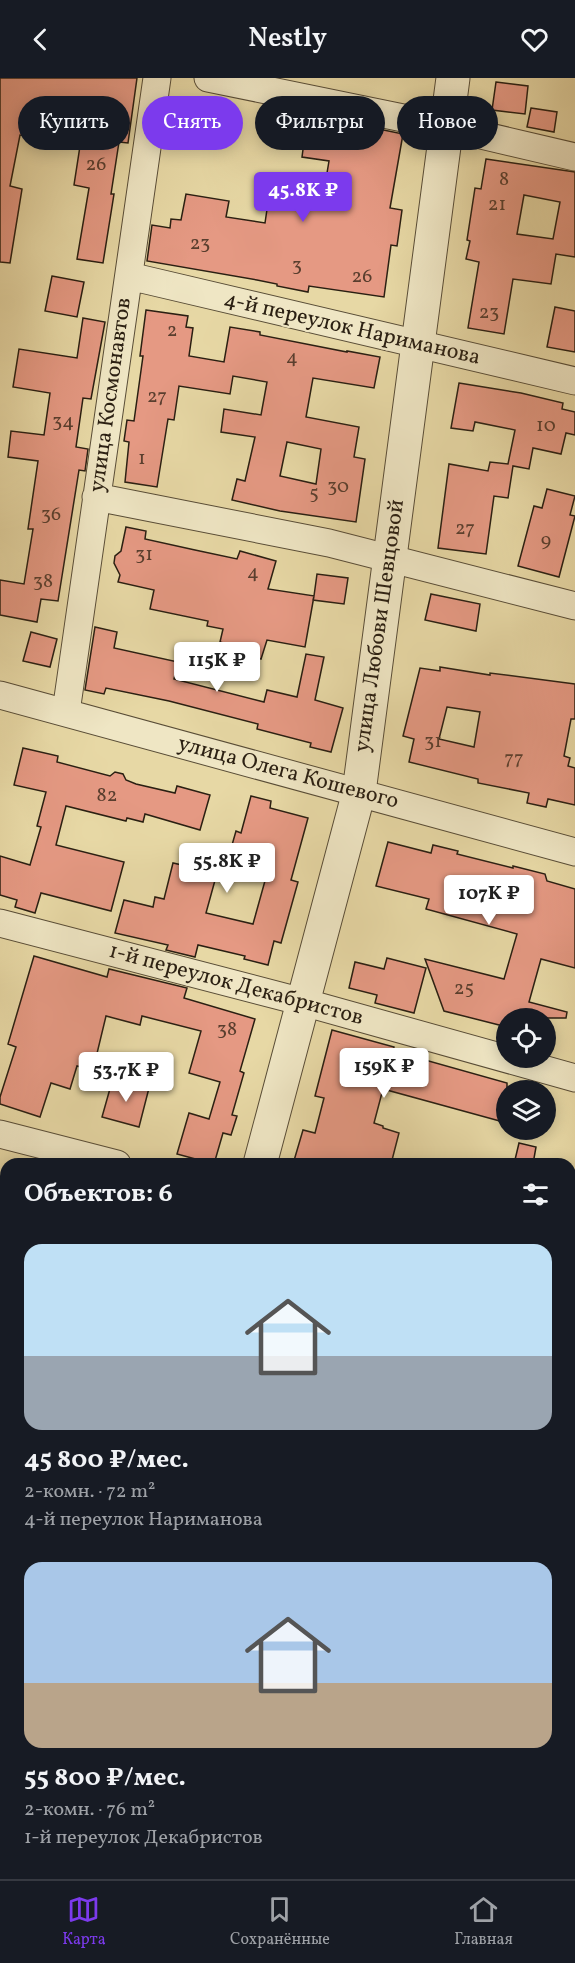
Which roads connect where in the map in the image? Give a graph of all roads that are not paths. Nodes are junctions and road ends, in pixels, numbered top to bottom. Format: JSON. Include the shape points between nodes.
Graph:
{"nodes":[{"id":1,"x":157,"y":78,"type":"edge"},
{"id":2,"x":208,"y":78,"type":"edge"},
{"id":3,"x":453,"y":78,"type":"edge"},
{"id":4,"x":451,"y":96,"type":"edge"},
{"id":5,"x":397,"y":117,"type":"edge"},
{"id":6,"x":498,"y":139,"type":"edge"},
{"id":7,"x":444,"y":150,"type":"edge"},
{"id":8,"x":575,"y":157,"type":"edge"},
{"id":9,"x":129,"y":276,"type":"junction"},
{"id":10,"x":418,"y":344,"type":"junction"},
{"id":11,"x":575,"y":381,"type":"edge"},
{"id":12,"x":96,"y":497,"type":"junction"},
{"id":13,"x":389,"y":558,"type":"junction"},
{"id":14,"x":575,"y":606,"type":"edge"},
{"id":15,"x":0,"y":695,"type":"edge"},
{"id":16,"x":66,"y":712,"type":"junction"},
{"id":17,"x":358,"y":792,"type":"junction"},
{"id":18,"x":575,"y":852,"type":"edge"},
{"id":19,"x":0,"y":923,"type":"edge"},
{"id":20,"x":303,"y":1002,"type":"junction"},
{"id":21,"x":575,"y":1078,"type":"edge"},
{"id":22,"x":0,"y":1134,"type":"edge"},
{"id":23,"x":94,"y":1158,"type":"edge"},
{"id":24,"x":262,"y":1158,"type":"edge"}],
"edges":[{"from":1,"to":9,"type":"street","name":"улица Космонавтов"},
{"from":2,"to":5,"type":"street"},
{"from":3,"to":4,"type":"street","name":"улица Любови Шевцовой"},
{"from":6,"to":8,"type":"street"},
{"from":7,"to":10,"type":"street","name":"улица Любови Шевцовой"},
{"from":9,"to":10,"type":"street","name":"4-й переулок Нариманова"},
{"from":9,"to":12,"type":"street","name":"улица Космонавтов"},
{"from":10,"to":11,"type":"street","name":"4-й переулок Нариманова"},
{"from":10,"to":13,"type":"street","name":"улица Любови Шевцовой"},
{"from":12,"to":13,"type":"street"},
{"from":12,"to":16,"type":"street","name":"улица Космонавтов"},
{"from":13,"to":14,"type":"street"},
{"from":13,"to":17,"type":"street","name":"улица Любови Шевцовой"},
{"from":15,"to":16,"type":"street","name":"улица Олега Кошевого"},
{"from":16,"to":17,"type":"street","name":"улица Олега Кошевого"},
{"from":17,"to":18,"type":"street","name":"улица Олега Кошевого"},
{"from":17,"to":20,"type":"street","name":"улица Любови Шевцовой"},
{"from":19,"to":20,"type":"street","name":"1-й переулок Декабристов"},
{"from":20,"to":21,"type":"street","name":"1-й переулок Декабристов"},
{"from":20,"to":24,"type":"street","name":"улица Любови Шевцовой"},
{"from":22,"to":23,"type":"street"}]}
